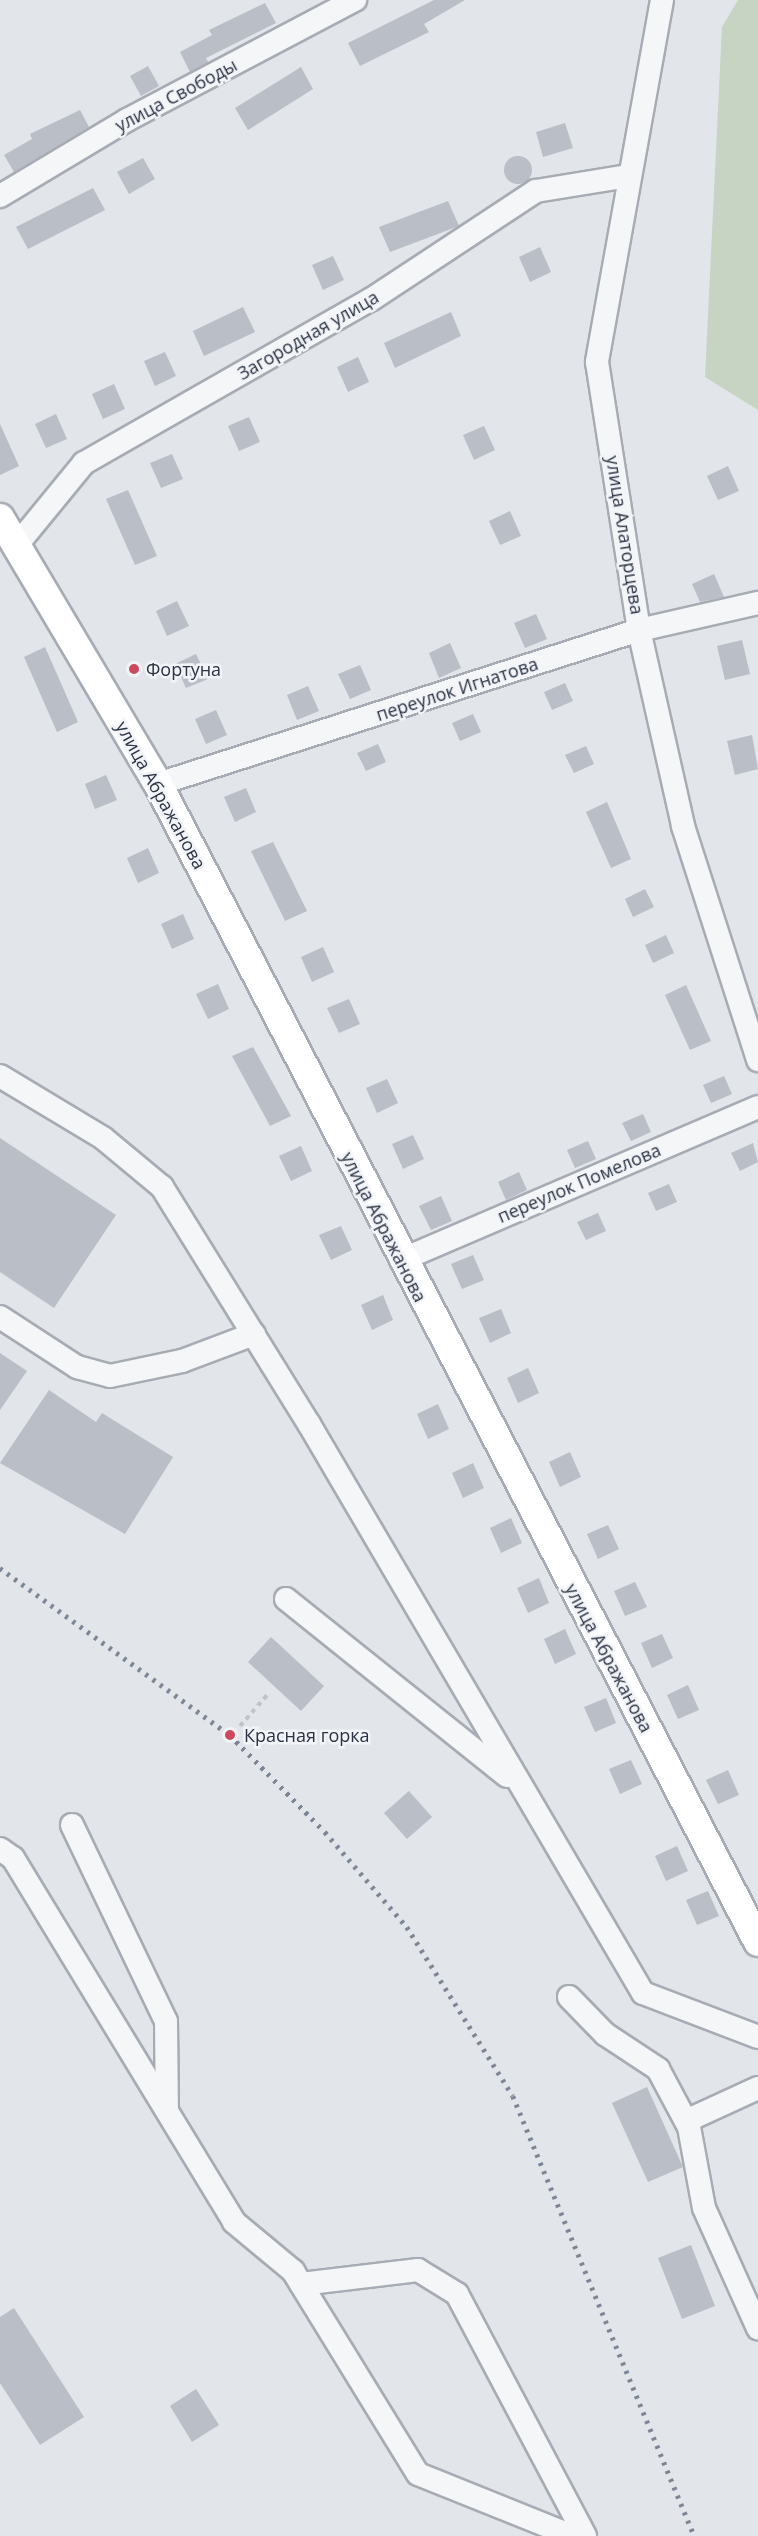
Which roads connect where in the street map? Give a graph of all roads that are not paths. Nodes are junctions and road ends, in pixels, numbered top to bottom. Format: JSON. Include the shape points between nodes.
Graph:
{"nodes":[{"id":1,"x":355,"y":0,"type":"edge"},
{"id":2,"x":662,"y":0,"type":"edge"},
{"id":3,"x":629,"y":176,"type":"junction"},
{"id":4,"x":0,"y":196,"type":"edge"},
{"id":5,"x":0,"y":518,"type":"edge"},
{"id":6,"x":16,"y":546,"type":"junction"},
{"id":7,"x":758,"y":603,"type":"edge"},
{"id":8,"x":639,"y":630,"type":"junction"},
{"id":9,"x":158,"y":784,"type":"junction"},
{"id":10,"x":758,"y":1060,"type":"edge"},
{"id":11,"x":0,"y":1076,"type":"edge"},
{"id":12,"x":758,"y":1107,"type":"edge"},
{"id":13,"x":401,"y":1260,"type":"junction"},
{"id":14,"x":0,"y":1317,"type":"edge"},
{"id":15,"x":254,"y":1335,"type":"junction"},
{"id":16,"x":286,"y":1599,"type":"dead end"},
{"id":17,"x":513,"y":1780,"type":"junction"},
{"id":18,"x":72,"y":1825,"type":"dead end"},
{"id":19,"x":0,"y":1850,"type":"edge"},
{"id":20,"x":754,"y":1924,"type":"edge"},
{"id":21,"x":569,"y":1996,"type":"dead end"},
{"id":22,"x":758,"y":2037,"type":"edge"},
{"id":23,"x":758,"y":2089,"type":"edge"},
{"id":24,"x":167,"y":2112,"type":"junction"},
{"id":25,"x":686,"y":2121,"type":"junction"},
{"id":26,"x":302,"y":2284,"type":"junction"},
{"id":27,"x":758,"y":2328,"type":"edge"},
{"id":28,"x":572,"y":2536,"type":"edge"},
{"id":29,"x":585,"y":2536,"type":"edge"}],
"edges":[{"from":1,"to":4,"type":"street","name":"улица Свободы","via":[[127,120]]},
{"from":2,"to":3,"type":"street","name":"улица Алаторцева"},
{"from":3,"to":6,"type":"street","name":"Загородная улица","via":[[536,191],[372,299],[84,463]]},
{"from":3,"to":8,"type":"street","name":"улица Алаторцева","via":[[597,362]]},
{"from":5,"to":6,"type":"main road","name":"улица Абражанова"},
{"from":6,"to":9,"type":"main road","name":"улица Абражанова"},
{"from":7,"to":8,"type":"street","name":"переулок Игнатова"},
{"from":8,"to":9,"type":"street","name":"переулок Игнатова"},
{"from":8,"to":10,"type":"street","name":"улица Алаторцева","via":[[683,826]]},
{"from":9,"to":13,"type":"main road","name":"улица Абражанова"},
{"from":11,"to":15,"type":"street","via":[[103,1138],[162,1187]]},
{"from":12,"to":13,"type":"street","name":"переулок Помелова"},
{"from":13,"to":20,"type":"main road","name":"улица Абражанова"},
{"from":14,"to":15,"type":"street","via":[[77,1367],[110,1376],[182,1361]]},
{"from":15,"to":17,"type":"street"},
{"from":16,"to":17,"type":"street"},
{"from":17,"to":22,"type":"street","via":[[643,1993]]},
{"from":18,"to":24,"type":"street","via":[[166,2021]]},
{"from":19,"to":24,"type":"street","via":[[13,1858]]},
{"from":21,"to":25,"type":"street","via":[[605,2034],[657,2070]]},
{"from":23,"to":25,"type":"street"},
{"from":24,"to":26,"type":"street","via":[[234,2222],[293,2271]]},
{"from":25,"to":27,"type":"street","via":[[704,2208]]},
{"from":26,"to":28,"type":"street","via":[[418,2475]]},
{"from":26,"to":29,"type":"street","via":[[418,2270],[458,2294]]}]}
